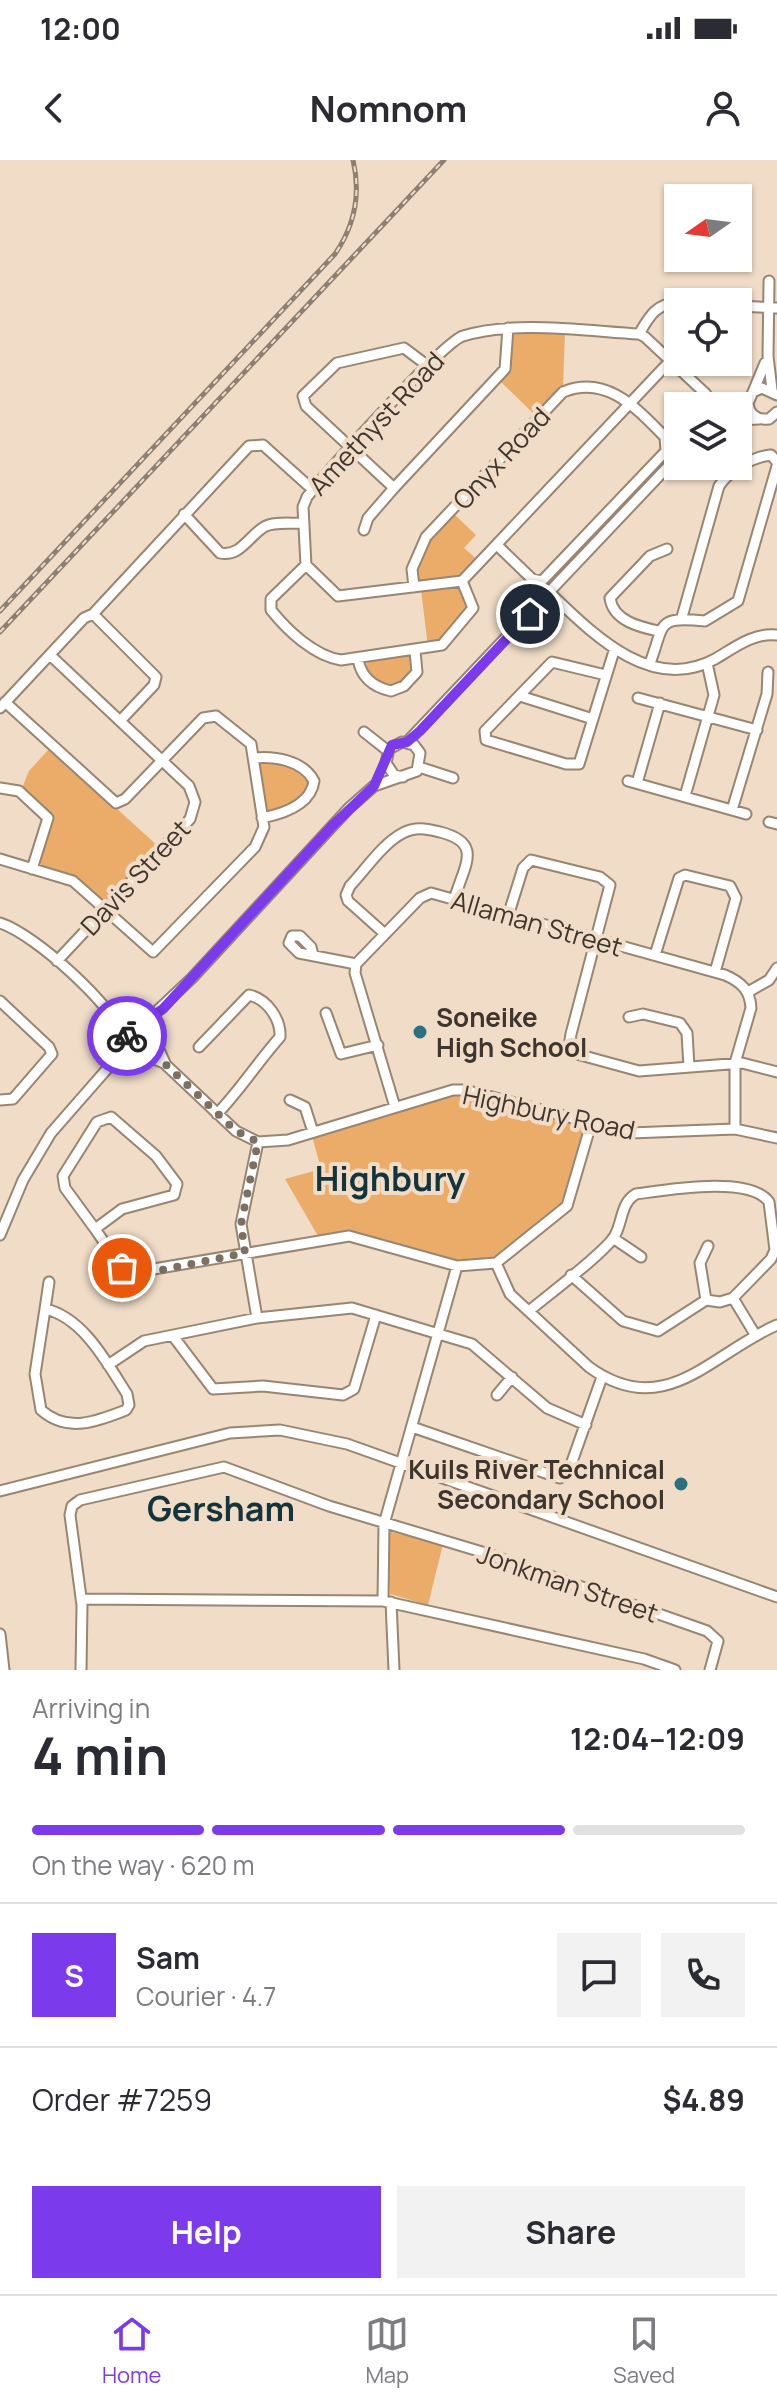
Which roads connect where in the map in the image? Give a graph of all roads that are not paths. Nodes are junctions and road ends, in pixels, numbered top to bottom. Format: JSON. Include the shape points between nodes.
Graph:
{"nodes":[{"id":1,"x":769,"y":281,"type":"dead end"},
{"id":2,"x":664,"y":305,"type":"edge"},
{"id":3,"x":752,"y":307,"type":"edge"},
{"id":4,"x":772,"y":308,"type":"edge"},
{"id":5,"x":508,"y":328,"type":"junction"},
{"id":6,"x":639,"y":334,"type":"junction"},
{"id":7,"x":664,"y":356,"type":"edge"},
{"id":8,"x":768,"y":356,"type":"junction"},
{"id":9,"x":428,"y":366,"type":"junction"},
{"id":10,"x":664,"y":367,"type":"edge"},
{"id":11,"x":686,"y":376,"type":"edge"},
{"id":12,"x":704,"y":392,"type":"edge"},
{"id":13,"x":753,"y":392,"type":"joint"},
{"id":14,"x":774,"y":392,"type":"edge"},
{"id":15,"x":630,"y":404,"type":"junction"},
{"id":16,"x":776,"y":413,"type":"edge"},
{"id":17,"x":752,"y":414,"type":"edge"},
{"id":18,"x":752,"y":419,"type":"edge"},
{"id":19,"x":759,"y":419,"type":"junction"},
{"id":20,"x":351,"y":448,"type":"junction"},
{"id":21,"x":777,"y":464,"type":"edge"},
{"id":22,"x":664,"y":471,"type":"edge"},
{"id":23,"x":394,"y":488,"type":"junction"},
{"id":24,"x":313,"y":490,"type":"junction"},
{"id":25,"x":184,"y":514,"type":"junction"},
{"id":26,"x":303,"y":523,"type":"junction"},
{"id":27,"x":364,"y":530,"type":"dead end"},
{"id":28,"x":498,"y":546,"type":"junction"},
{"id":29,"x":667,"y":549,"type":"dead end"},
{"id":30,"x":306,"y":565,"type":"junction"},
{"id":31,"x":462,"y":581,"type":"junction"},
{"id":32,"x":414,"y":587,"type":"junction"},
{"id":33,"x":550,"y":593,"type":"junction"},
{"id":34,"x":93,"y":614,"type":"junction"},
{"id":35,"x":682,"y":617,"type":"junction"},
{"id":36,"x":658,"y":631,"type":"junction"},
{"id":37,"x":777,"y":635,"type":"edge"},
{"id":38,"x":415,"y":651,"type":"junction"},
{"id":39,"x":614,"y":651,"type":"junction"},
{"id":40,"x":50,"y":655,"type":"junction"},
{"id":41,"x":358,"y":659,"type":"junction"},
{"id":42,"x":650,"y":663,"type":"junction"},
{"id":43,"x":707,"y":663,"type":"junction"},
{"id":44,"x":768,"y":672,"type":"dead end"},
{"id":45,"x":606,"y":675,"type":"junction"},
{"id":46,"x":520,"y":696,"type":"junction"},
{"id":47,"x":638,"y":698,"type":"dead end"},
{"id":48,"x":660,"y":703,"type":"junction"},
{"id":49,"x":3,"y":705,"type":"edge"},
{"id":50,"x":708,"y":717,"type":"junction"},
{"id":51,"x":593,"y":719,"type":"junction"},
{"id":52,"x":120,"y":721,"type":"junction"},
{"id":53,"x":430,"y":721,"type":"junction"},
{"id":54,"x":757,"y":730,"type":"junction"},
{"id":55,"x":364,"y":732,"type":"dead end"},
{"id":56,"x":407,"y":742,"type":"junction"},
{"id":57,"x":417,"y":749,"type":"junction"},
{"id":58,"x":388,"y":751,"type":"junction"},
{"id":59,"x":254,"y":758,"type":"junction"},
{"id":60,"x":162,"y":761,"type":"junction"},
{"id":61,"x":387,"y":765,"type":"junction"},
{"id":62,"x":419,"y":767,"type":"junction"},
{"id":63,"x":403,"y":777,"type":"junction"},
{"id":64,"x":453,"y":778,"type":"dead end"},
{"id":65,"x":374,"y":786,"type":"junction"},
{"id":66,"x":0,"y":788,"type":"edge"},
{"id":67,"x":685,"y":796,"type":"junction"},
{"id":68,"x":732,"y":810,"type":"junction"},
{"id":69,"x":746,"y":814,"type":"dead end"},
{"id":70,"x":262,"y":818,"type":"junction"},
{"id":71,"x":0,"y":859,"type":"edge"},
{"id":72,"x":32,"y":869,"type":"junction"},
{"id":73,"x":454,"y":900,"type":"junction"},
{"id":74,"x":104,"y":910,"type":"junction"},
{"id":75,"x":508,"y":916,"type":"junction"},
{"id":76,"x":0,"y":923,"type":"edge"},
{"id":77,"x":385,"y":934,"type":"junction"},
{"id":78,"x":596,"y":939,"type":"junction"},
{"id":79,"x":313,"y":955,"type":"dead end"},
{"id":80,"x":655,"y":955,"type":"junction"},
{"id":81,"x":57,"y":961,"type":"junction"},
{"id":82,"x":356,"y":964,"type":"junction"},
{"id":83,"x":777,"y":968,"type":"edge"},
{"id":84,"x":715,"y":972,"type":"junction"},
{"id":85,"x":748,"y":992,"type":"junction"},
{"id":86,"x":0,"y":1001,"type":"edge"},
{"id":87,"x":159,"y":1012,"type":"junction"},
{"id":88,"x":326,"y":1013,"type":"dead end"},
{"id":89,"x":114,"y":1015,"type":"junction"},
{"id":90,"x":629,"y":1017,"type":"dead end"},
{"id":91,"x":139,"y":1026,"type":"junction"},
{"id":92,"x":154,"y":1038,"type":"junction"},
{"id":93,"x":127,"y":1043,"type":"junction"},
{"id":94,"x":378,"y":1045,"type":"junction"},
{"id":95,"x":199,"y":1047,"type":"dead end"},
{"id":96,"x":141,"y":1053,"type":"junction"},
{"id":97,"x":164,"y":1063,"type":"junction"},
{"id":98,"x":735,"y":1063,"type":"junction"},
{"id":99,"x":112,"y":1066,"type":"junction"},
{"id":100,"x":689,"y":1067,"type":"junction"},
{"id":101,"x":777,"y":1072,"type":"edge"},
{"id":102,"x":0,"y":1100,"type":"edge"},
{"id":103,"x":290,"y":1100,"type":"dead end"},
{"id":104,"x":395,"y":1107,"type":"junction"},
{"id":105,"x":217,"y":1114,"type":"junction"},
{"id":106,"x":591,"y":1124,"type":"junction"},
{"id":107,"x":735,"y":1129,"type":"junction"},
{"id":108,"x":313,"y":1132,"type":"junction"},
{"id":109,"x":777,"y":1138,"type":"edge"},
{"id":110,"x":258,"y":1142,"type":"junction"},
{"id":111,"x":774,"y":1210,"type":"edge"},
{"id":112,"x":95,"y":1229,"type":"junction"},
{"id":113,"x":0,"y":1235,"type":"edge"},
{"id":114,"x":613,"y":1238,"type":"junction"},
{"id":115,"x":708,"y":1246,"type":"dead end"},
{"id":116,"x":245,"y":1253,"type":"junction"},
{"id":117,"x":641,"y":1257,"type":"dead end"},
{"id":118,"x":774,"y":1260,"type":"edge"},
{"id":119,"x":496,"y":1263,"type":"junction"},
{"id":120,"x":457,"y":1266,"type":"junction"},
{"id":121,"x":571,"y":1275,"type":"junction"},
{"id":122,"x":49,"y":1282,"type":"dead end"},
{"id":123,"x":733,"y":1298,"type":"junction"},
{"id":124,"x":706,"y":1300,"type":"junction"},
{"id":125,"x":45,"y":1309,"type":"junction"},
{"id":126,"x":529,"y":1311,"type":"junction"},
{"id":127,"x":376,"y":1315,"type":"junction"},
{"id":128,"x":257,"y":1318,"type":"junction"},
{"id":129,"x":777,"y":1325,"type":"edge"},
{"id":130,"x":438,"y":1334,"type":"junction"},
{"id":131,"x":173,"y":1336,"type":"junction"},
{"id":132,"x":756,"y":1336,"type":"junction"},
{"id":133,"x":108,"y":1365,"type":"junction"},
{"id":134,"x":512,"y":1377,"type":"junction"},
{"id":135,"x":602,"y":1377,"type":"junction"},
{"id":136,"x":497,"y":1395,"type":"dead end"},
{"id":137,"x":586,"y":1425,"type":"junction"},
{"id":138,"x":412,"y":1427,"type":"junction"},
{"id":139,"x":402,"y":1464,"type":"junction"},
{"id":140,"x":0,"y":1491,"type":"edge"},
{"id":141,"x":384,"y":1524,"type":"junction"},
{"id":142,"x":777,"y":1597,"type":"edge"},
{"id":143,"x":81,"y":1599,"type":"junction"},
{"id":144,"x":387,"y":1601,"type":"junction"},
{"id":145,"x":0,"y":1634,"type":"edge"},
{"id":146,"x":4,"y":1670,"type":"edge"},
{"id":147,"x":81,"y":1670,"type":"edge"},
{"id":148,"x":394,"y":1670,"type":"edge"},
{"id":149,"x":675,"y":1670,"type":"edge"},
{"id":150,"x":710,"y":1670,"type":"edge"}],
"edges":[{"from":1,"to":4,"type":"street"},
{"from":2,"to":6,"type":"street"},
{"from":3,"to":4,"type":"street"},
{"from":4,"to":8,"type":"street"},
{"from":5,"to":6,"type":"street","name":"Amethyst Road"},
{"from":5,"to":9,"type":"street","name":"Amethyst Road","via":[[458,338]]},
{"from":5,"to":23,"type":"street","via":[[505,369]]},
{"from":6,"to":7,"type":"street"},
{"from":8,"to":13,"type":"street"},
{"from":8,"to":14,"type":"street"},
{"from":9,"to":20,"type":"street","name":"Amethyst Road"},
{"from":9,"to":20,"type":"street","via":[[408,349],[394,349],[337,363],[306,389],[306,406]]},
{"from":10,"to":15,"type":"street"},
{"from":11,"to":12,"type":"street"},
{"from":13,"to":14,"type":"street"},
{"from":15,"to":28,"type":"street"},
{"from":15,"to":28,"type":"street","via":[[665,437],[666,451],[538,581]]},
{"from":15,"to":32,"type":"street","name":"Onyx Road","via":[[613,392],[563,392],[426,537],[412,569]]},
{"from":16,"to":19,"type":"street"},
{"from":17,"to":19,"type":"street"},
{"from":18,"to":19,"type":"street"},
{"from":20,"to":23,"type":"street"},
{"from":20,"to":24,"type":"street","name":"Amethyst Road"},
{"from":21,"to":35,"type":"street","via":[[738,601],[705,621]]},
{"from":21,"to":35,"type":"street","via":[[771,455],[761,457],[731,472],[719,486]]},
{"from":22,"to":33,"type":"street"},
{"from":23,"to":27,"type":"street"},
{"from":24,"to":25,"type":"street","via":[[256,444]]},
{"from":24,"to":26,"type":"street","name":"Amethyst Road","via":[[304,503]]},
{"from":25,"to":26,"type":"street","via":[[220,553],[228,554],[264,527]]},
{"from":25,"to":34,"type":"street"},
{"from":26,"to":30,"type":"street","name":"Amethyst Road"},
{"from":28,"to":31,"type":"street"},
{"from":29,"to":36,"type":"street","via":[[650,556],[610,598],[611,606],[629,623]]},
{"from":30,"to":32,"type":"street","via":[[338,596]]},
{"from":30,"to":41,"type":"street","via":[[271,599],[271,610],[296,636],[330,657]]},
{"from":31,"to":32,"type":"street"},
{"from":31,"to":38,"type":"street","via":[[473,603],[471,614],[442,645]]},
{"from":33,"to":39,"type":"street"},
{"from":33,"to":53,"type":"street"},
{"from":34,"to":40,"type":"street"},
{"from":34,"to":52,"type":"street","via":[[156,677]]},
{"from":35,"to":36,"type":"street"},
{"from":36,"to":42,"type":"street"},
{"from":37,"to":43,"type":"street","via":[[762,634]]},
{"from":38,"to":41,"type":"street"},
{"from":38,"to":41,"type":"street","via":[[417,672],[391,691],[367,680]]},
{"from":39,"to":42,"type":"street"},
{"from":39,"to":45,"type":"street"},
{"from":40,"to":49,"type":"street"},
{"from":40,"to":52,"type":"street","name":"Davis Street"},
{"from":42,"to":43,"type":"street","via":[[684,672]]},
{"from":43,"to":50,"type":"street","via":[[714,687]]},
{"from":44,"to":54,"type":"street"},
{"from":45,"to":46,"type":"street","via":[[554,661]]},
{"from":45,"to":51,"type":"street"},
{"from":46,"to":51,"type":"street"},
{"from":46,"to":51,"type":"street","via":[[485,731],[487,742],[574,765],[581,762]]},
{"from":47,"to":48,"type":"street"},
{"from":48,"to":50,"type":"street"},
{"from":48,"to":67,"type":"street","via":[[633,782]]},
{"from":49,"to":60,"type":"street","via":[[112,802],[124,801]]},
{"from":50,"to":54,"type":"street"},
{"from":50,"to":67,"type":"street"},
{"from":52,"to":60,"type":"street","name":"Davis Street"},
{"from":53,"to":56,"type":"street"},
{"from":53,"to":57,"type":"street"},
{"from":54,"to":68,"type":"street"},
{"from":55,"to":58,"type":"street"},
{"from":56,"to":57,"type":"street"},
{"from":56,"to":58,"type":"street"},
{"from":57,"to":62,"type":"street"},
{"from":58,"to":61,"type":"street"},
{"from":59,"to":60,"type":"street","via":[[246,737],[209,715]]},
{"from":59,"to":70,"type":"street"},
{"from":59,"to":70,"type":"street","via":[[282,758],[314,781],[292,809]]},
{"from":60,"to":74,"type":"street","name":"Davis Street","via":[[192,790],[192,815]]},
{"from":61,"to":63,"type":"street"},
{"from":61,"to":65,"type":"street"},
{"from":62,"to":63,"type":"street"},
{"from":62,"to":64,"type":"street"},
{"from":63,"to":65,"type":"street"},
{"from":65,"to":87,"type":"street"},
{"from":66,"to":72,"type":"street","via":[[19,791],[48,818]]},
{"from":67,"to":68,"type":"street"},
{"from":68,"to":69,"type":"street"},
{"from":70,"to":74,"type":"street","via":[[260,842],[158,950],[149,951]]},
{"from":71,"to":72,"type":"street"},
{"from":72,"to":74,"type":"street","via":[[73,881]]},
{"from":73,"to":75,"type":"street","name":"Allaman Street"},
{"from":73,"to":77,"type":"street","name":"Allaman Street","via":[[427,894]]},
{"from":73,"to":77,"type":"street","via":[[468,853],[463,840],[423,828],[401,834],[346,895]]},
{"from":74,"to":81,"type":"street","name":"Davis Street"},
{"from":75,"to":78,"type":"street","name":"Allaman Street"},
{"from":75,"to":78,"type":"street","via":[[528,861],[538,860],[605,878],[610,885]]},
{"from":76,"to":81,"type":"street","via":[[22,931]]},
{"from":77,"to":82,"type":"street","name":"Allaman Street"},
{"from":78,"to":80,"type":"street","name":"Allaman Street"},
{"from":78,"to":100,"type":"street","via":[[571,1050],[639,1071]]},
{"from":79,"to":82,"type":"street"},
{"from":80,"to":84,"type":"street","name":"Allaman Street"},
{"from":80,"to":84,"type":"street","via":[[679,878],[730,886],[736,898]]},
{"from":81,"to":89,"type":"street"},
{"from":82,"to":94,"type":"street"},
{"from":83,"to":85,"type":"street","via":[[769,980]]},
{"from":84,"to":85,"type":"street","name":"Allaman Street","via":[[735,979]]},
{"from":85,"to":98,"type":"street","via":[[751,1008]]},
{"from":86,"to":102,"type":"street","via":[[52,1054],[11,1100]]},
{"from":87,"to":91,"type":"street"},
{"from":87,"to":92,"type":"street"},
{"from":88,"to":94,"type":"street","via":[[341,1054]]},
{"from":89,"to":91,"type":"street"},
{"from":89,"to":93,"type":"street"},
{"from":90,"to":100,"type":"street","via":[[643,1014],[680,1023],[687,1033]]},
{"from":91,"to":92,"type":"street"},
{"from":91,"to":93,"type":"street","via":[[128,1033]]},
{"from":92,"to":96,"type":"street"},
{"from":92,"to":97,"type":"street"},
{"from":93,"to":96,"type":"street"},
{"from":93,"to":99,"type":"street"},
{"from":94,"to":104,"type":"street"},
{"from":95,"to":105,"type":"street","via":[[249,995],[269,1008],[279,1024],[280,1037],[255,1065],[248,1083]]},
{"from":96,"to":97,"type":"street"},
{"from":96,"to":99,"type":"street"},
{"from":97,"to":105,"type":"street"},
{"from":98,"to":100,"type":"street"},
{"from":98,"to":101,"type":"street"},
{"from":98,"to":107,"type":"street"},
{"from":99,"to":113,"type":"street","via":[[51,1133],[23,1180]]},
{"from":103,"to":108,"type":"street","via":[[305,1107]]},
{"from":104,"to":106,"type":"street","name":"Highbury Road","via":[[465,1090]]},
{"from":104,"to":108,"type":"street","name":"Highbury Road"},
{"from":105,"to":110,"type":"street"},
{"from":106,"to":107,"type":"street","name":"Highbury Road","via":[[639,1134]]},
{"from":106,"to":119,"type":"street","via":[[567,1206]]},
{"from":107,"to":109,"type":"street","name":"Highbury Road"},
{"from":108,"to":110,"type":"street","name":"Highbury Road"},
{"from":110,"to":116,"type":"street","via":[[241,1224]]},
{"from":111,"to":114,"type":"street","via":[[762,1195],[729,1186],[640,1193],[627,1201]]},
{"from":111,"to":118,"type":"street"},
{"from":112,"to":112,"type":"street","via":[[65,1188],[63,1176],[97,1122],[111,1117],[170,1170],[178,1190],[168,1198],[122,1209]]},
{"from":112,"to":116,"type":"street","via":[[122,1268],[137,1275]]},
{"from":114,"to":117,"type":"street"},
{"from":114,"to":121,"type":"street"},
{"from":115,"to":124,"type":"street","via":[[700,1263]]},
{"from":116,"to":120,"type":"street","via":[[349,1236]]},
{"from":116,"to":128,"type":"street"},
{"from":118,"to":123,"type":"street"},
{"from":119,"to":120,"type":"street"},
{"from":119,"to":126,"type":"street","via":[[510,1294]]},
{"from":120,"to":130,"type":"street"},
{"from":121,"to":124,"type":"street","via":[[623,1321],[648,1331],[663,1328]]},
{"from":121,"to":126,"type":"street"},
{"from":122,"to":125,"type":"street"},
{"from":123,"to":124,"type":"street"},
{"from":123,"to":132,"type":"street"},
{"from":125,"to":133,"type":"street","via":[[74,1324]]},
{"from":125,"to":133,"type":"street","via":[[35,1374],[39,1406],[52,1419],[72,1424],[126,1410],[129,1400]]},
{"from":126,"to":135,"type":"street"},
{"from":127,"to":128,"type":"street","via":[[337,1307]]},
{"from":127,"to":130,"type":"street"},
{"from":127,"to":131,"type":"street","via":[[354,1389],[343,1395],[263,1386],[213,1389]]},
{"from":128,"to":131,"type":"street"},
{"from":129,"to":132,"type":"street"},
{"from":130,"to":134,"type":"street","via":[[483,1350]]},
{"from":130,"to":138,"type":"street"},
{"from":131,"to":133,"type":"street","via":[[140,1343]]},
{"from":132,"to":135,"type":"street","via":[[660,1388],[640,1390]]},
{"from":134,"to":136,"type":"street"},
{"from":134,"to":137,"type":"street","via":[[547,1408]]},
{"from":135,"to":137,"type":"street"},
{"from":137,"to":138,"type":"street","via":[[568,1473],[560,1478]]},
{"from":138,"to":139,"type":"street"},
{"from":139,"to":140,"type":"street","via":[[325,1437],[257,1430]]},
{"from":139,"to":141,"type":"street"},
{"from":139,"to":142,"type":"street"},
{"from":141,"to":143,"type":"street","via":[[224,1467],[95,1496],[77,1501],[70,1512]]},
{"from":141,"to":144,"type":"street"},
{"from":141,"to":150,"type":"street","name":"Jonkman Street","via":[[482,1552],[707,1631],[718,1641]]},
{"from":143,"to":144,"type":"street"},
{"from":143,"to":147,"type":"street"},
{"from":144,"to":148,"type":"street"},
{"from":144,"to":149,"type":"street"},
{"from":145,"to":146,"type":"street"}]}
